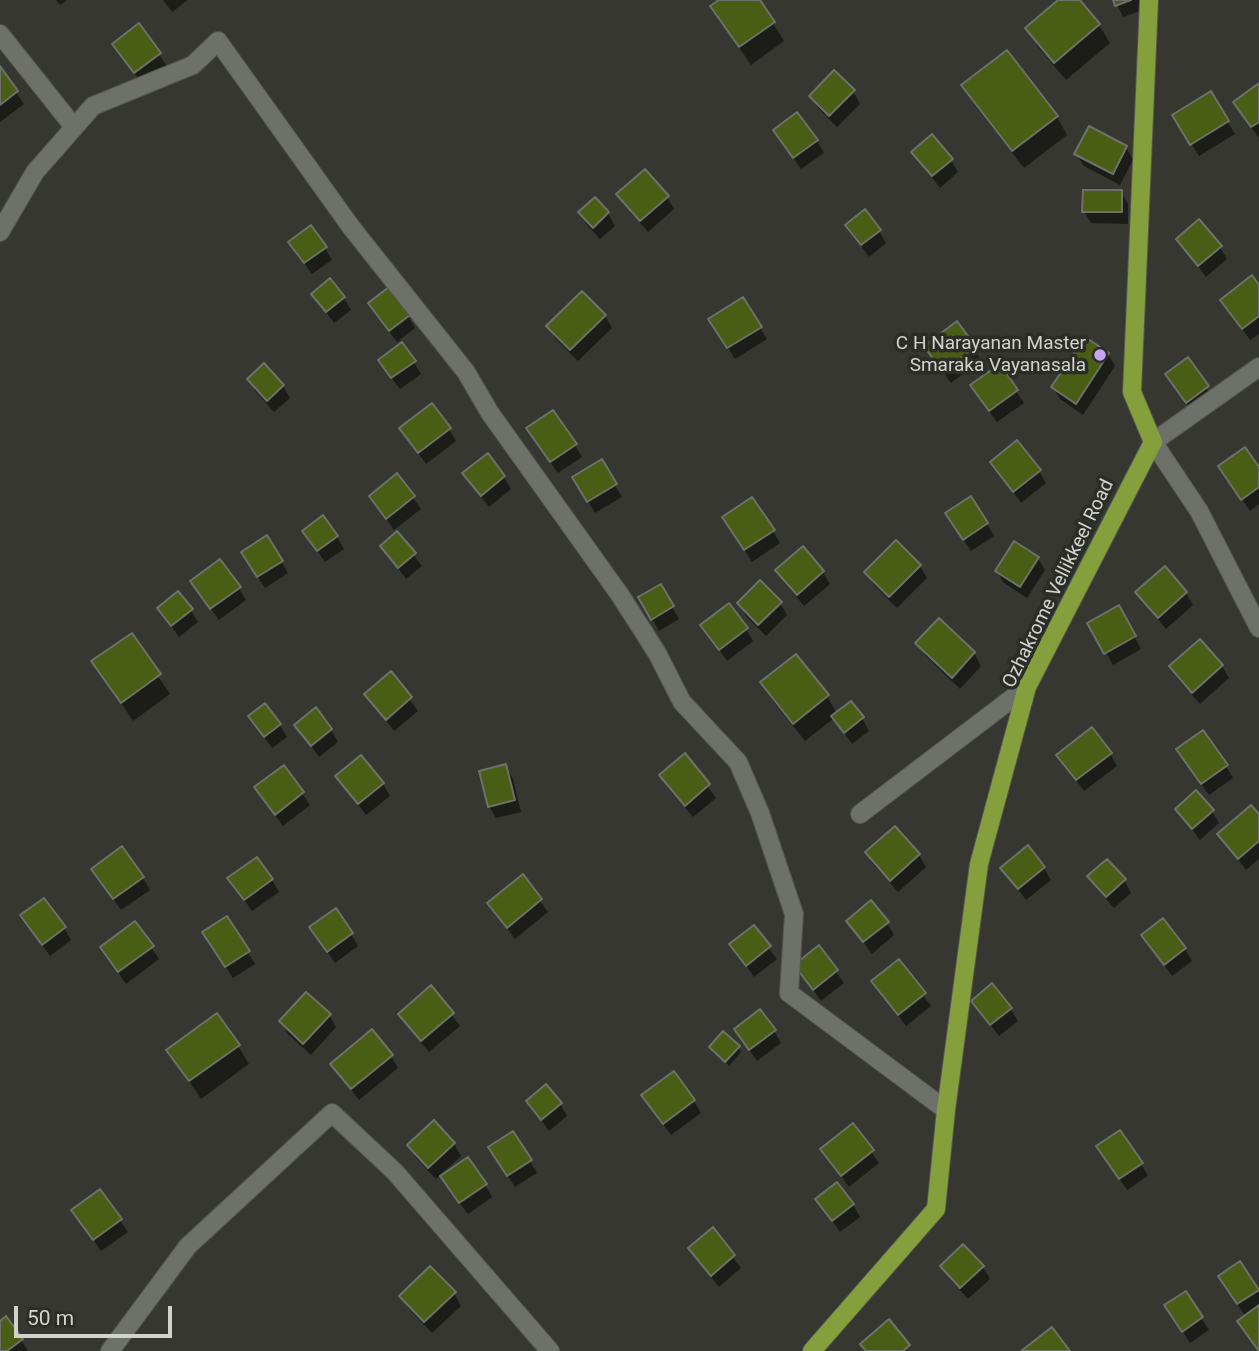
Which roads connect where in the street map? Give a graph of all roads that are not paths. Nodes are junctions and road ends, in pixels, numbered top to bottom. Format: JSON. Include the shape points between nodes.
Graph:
{"nodes":[{"id":1,"x":1149,"y":0,"type":"edge"},
{"id":2,"x":0,"y":34,"type":"edge"},
{"id":3,"x":75,"y":127,"type":"junction"},
{"id":4,"x":0,"y":232,"type":"edge"},
{"id":5,"x":1259,"y":367,"type":"edge"},
{"id":6,"x":1153,"y":442,"type":"junction"},
{"id":7,"x":1259,"y":628,"type":"edge"},
{"id":8,"x":1027,"y":687,"type":"junction"},
{"id":9,"x":860,"y":814,"type":"dead end"},
{"id":10,"x":946,"y":1110,"type":"junction"},
{"id":11,"x":110,"y":1351,"type":"edge"},
{"id":12,"x":550,"y":1351,"type":"edge"},
{"id":13,"x":812,"y":1351,"type":"edge"}],
"edges":[{"from":1,"to":6,"type":"main road","via":[[1132,392]]},
{"from":2,"to":3,"type":"street"},
{"from":3,"to":4,"type":"street","via":[[35,172]]},
{"from":3,"to":10,"type":"street","via":[[93,106],[192,65],[218,41],[351,227],[466,372],[490,413],[620,595],[682,702],[738,762],[794,914],[789,993]]},
{"from":5,"to":6,"type":"street"},
{"from":6,"to":7,"type":"street","via":[[1199,511]]},
{"from":6,"to":8,"type":"main road","name":"Ozhakrome Vellikkeel Road"},
{"from":8,"to":9,"type":"street"},
{"from":8,"to":10,"type":"main road","name":"Ozhakrome Vellikkeel Road","via":[[979,864]]},
{"from":10,"to":13,"type":"main road","name":"Ozhakrome Vellikkeel Road","via":[[936,1209]]},
{"from":11,"to":12,"type":"street","via":[[188,1246],[332,1114],[395,1172]]}]}
